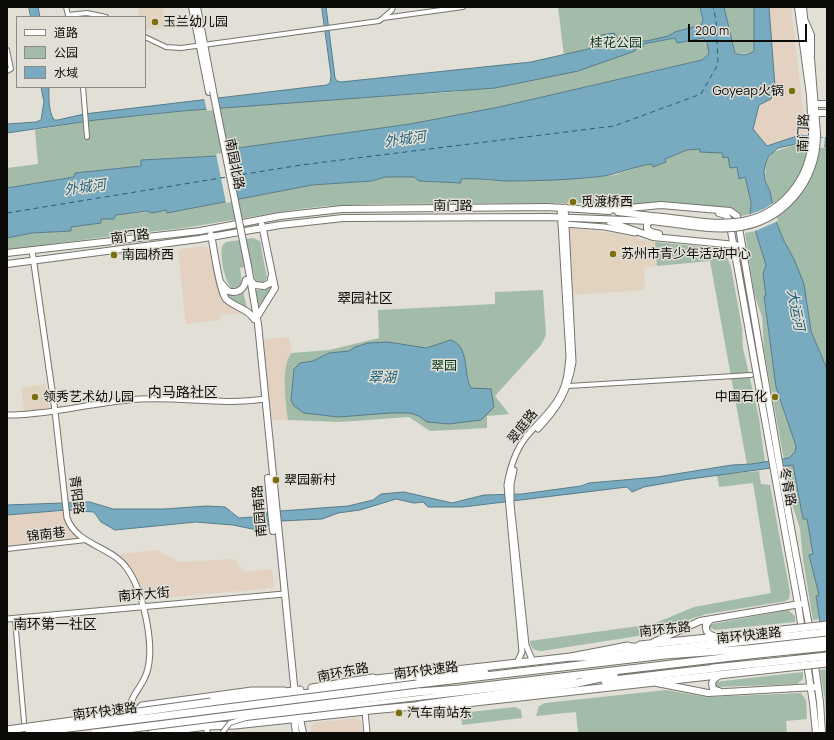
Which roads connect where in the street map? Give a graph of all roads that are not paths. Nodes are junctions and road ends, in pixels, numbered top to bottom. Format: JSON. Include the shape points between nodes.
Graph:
{"nodes":[{"id":1,"x":66,"y":7,"type":"edge"},
{"id":2,"x":192,"y":7,"type":"edge"},
{"id":3,"x":197,"y":7,"type":"edge"},
{"id":4,"x":393,"y":7,"type":"edge"},
{"id":5,"x":463,"y":7,"type":"edge"},
{"id":6,"x":798,"y":7,"type":"edge"},
{"id":7,"x":803,"y":7,"type":"edge"},
{"id":8,"x":68,"y":16,"type":"edge"},
{"id":9,"x":101,"y":16,"type":"edge"},
{"id":10,"x":383,"y":18,"type":"junction"},
{"id":11,"x":146,"y":37,"type":"edge"},
{"id":12,"x":202,"y":44,"type":"junction"},
{"id":13,"x":7,"y":50,"type":"edge"},
{"id":14,"x":7,"y":71,"type":"edge"},
{"id":15,"x":83,"y":88,"type":"edge"},
{"id":16,"x":813,"y":104,"type":"junction"},
{"id":17,"x":827,"y":104,"type":"edge"},
{"id":18,"x":814,"y":113,"type":"junction"},
{"id":19,"x":827,"y":113,"type":"edge"},
{"id":20,"x":87,"y":137,"type":"dead end"},
{"id":21,"x":563,"y":207,"type":"junction"},
{"id":22,"x":607,"y":210,"type":"junction"},
{"id":23,"x":563,"y":217,"type":"junction"},
{"id":24,"x":652,"y":219,"type":"junction"},
{"id":25,"x":261,"y":220,"type":"junction"},
{"id":26,"x":605,"y":220,"type":"junction"},
{"id":27,"x":565,"y":224,"type":"junction"},
{"id":28,"x":263,"y":228,"type":"junction"},
{"id":29,"x":210,"y":229,"type":"junction"},
{"id":30,"x":646,"y":236,"type":"junction"},
{"id":31,"x":212,"y":238,"type":"junction"},
{"id":32,"x":733,"y":243,"type":"junction"},
{"id":33,"x":742,"y":243,"type":"junction"},
{"id":34,"x":32,"y":250,"type":"junction"},
{"id":35,"x":7,"y":253,"type":"edge"},
{"id":36,"x":33,"y":260,"type":"junction"},
{"id":37,"x":7,"y":264,"type":"edge"},
{"id":38,"x":272,"y":271,"type":"junction"},
{"id":39,"x":220,"y":280,"type":"junction"},
{"id":40,"x":248,"y":280,"type":"junction"},
{"id":41,"x":256,"y":322,"type":"junction"},
{"id":42,"x":751,"y":375,"type":"dead end"},
{"id":43,"x":568,"y":386,"type":"junction"},
{"id":44,"x":263,"y":399,"type":"junction"},
{"id":45,"x":55,"y":411,"type":"junction"},
{"id":46,"x":7,"y":415,"type":"edge"},
{"id":47,"x":509,"y":492,"type":"junction"},
{"id":48,"x":509,"y":504,"type":"junction"},
{"id":49,"x":86,"y":540,"type":"junction"},
{"id":50,"x":7,"y":549,"type":"edge"},
{"id":51,"x":282,"y":594,"type":"junction"},
{"id":52,"x":806,"y":603,"type":"junction"},
{"id":53,"x":798,"y":604,"type":"junction"},
{"id":54,"x":142,"y":607,"type":"junction"},
{"id":55,"x":15,"y":619,"type":"junction"},
{"id":56,"x":711,"y":619,"type":"junction"},
{"id":57,"x":7,"y":620,"type":"edge"},
{"id":58,"x":827,"y":625,"type":"edge"},
{"id":59,"x":827,"y":632,"type":"edge"},
{"id":60,"x":746,"y":637,"type":"junction"},
{"id":61,"x":715,"y":640,"type":"junction"},
{"id":62,"x":827,"y":640,"type":"edge"},
{"id":63,"x":651,"y":643,"type":"junction"},
{"id":64,"x":622,"y":647,"type":"junction"},
{"id":65,"x":827,"y":647,"type":"edge"},
{"id":66,"x":685,"y":649,"type":"junction"},
{"id":67,"x":748,"y":652,"type":"junction"},
{"id":68,"x":665,"y":655,"type":"junction"},
{"id":69,"x":827,"y":656,"type":"edge"},
{"id":70,"x":571,"y":657,"type":"junction"},
{"id":71,"x":717,"y":658,"type":"junction"},
{"id":72,"x":533,"y":662,"type":"junction"},
{"id":73,"x":517,"y":663,"type":"junction"},
{"id":74,"x":827,"y":663,"type":"edge"},
{"id":75,"x":763,"y":666,"type":"junction"},
{"id":76,"x":665,"y":668,"type":"junction"},
{"id":77,"x":717,"y":668,"type":"junction"},
{"id":78,"x":625,"y":672,"type":"junction"},
{"id":79,"x":487,"y":673,"type":"junction"},
{"id":80,"x":521,"y":673,"type":"junction"},
{"id":81,"x":722,"y":674,"type":"junction"},
{"id":82,"x":572,"y":676,"type":"junction"},
{"id":83,"x":600,"y":678,"type":"junction"},
{"id":84,"x":654,"y":682,"type":"junction"},
{"id":85,"x":573,"y":684,"type":"junction"},
{"id":86,"x":818,"y":686,"type":"junction"},
{"id":87,"x":811,"y":687,"type":"junction"},
{"id":88,"x":349,"y":688,"type":"junction"},
{"id":89,"x":723,"y":692,"type":"junction"},
{"id":90,"x":293,"y":693,"type":"junction"},
{"id":91,"x":418,"y":695,"type":"junction"},
{"id":92,"x":350,"y":699,"type":"junction"},
{"id":93,"x":351,"y":711,"type":"junction"},
{"id":94,"x":365,"y":711,"type":"junction"},
{"id":95,"x":296,"y":712,"type":"junction"},
{"id":96,"x":133,"y":716,"type":"junction"},
{"id":97,"x":207,"y":729,"type":"edge"},
{"id":98,"x":134,"y":730,"type":"junction"},
{"id":99,"x":7,"y":731,"type":"edge"},
{"id":100,"x":26,"y":732,"type":"edge"},
{"id":101,"x":95,"y":733,"type":"edge"},
{"id":102,"x":113,"y":733,"type":"edge"},
{"id":103,"x":152,"y":733,"type":"edge"},
{"id":104,"x":166,"y":733,"type":"edge"},
{"id":105,"x":222,"y":733,"type":"edge"},
{"id":106,"x":296,"y":733,"type":"edge"},
{"id":107,"x":303,"y":733,"type":"edge"},
{"id":108,"x":367,"y":733,"type":"edge"},
{"id":109,"x":816,"y":733,"type":"edge"},
{"id":110,"x":822,"y":733,"type":"edge"}],
"edges":[{"from":1,"to":8,"type":"street"},
{"from":2,"to":12,"type":"main road","name":"南园北路"},
{"from":3,"to":12,"type":"main road","name":"南园北路"},
{"from":4,"to":10,"type":"street"},
{"from":5,"to":10,"type":"street"},
{"from":6,"to":16,"type":"main road"},
{"from":7,"to":16,"type":"main road","via":[[804,20],[811,35]]},
{"from":8,"to":9,"type":"street","via":[[86,13]]},
{"from":10,"to":12,"type":"street","via":[[379,21],[330,29]]},
{"from":11,"to":12,"type":"street","via":[[166,47],[181,48]]},
{"from":12,"to":40,"type":"main road","name":"南园北路","bridge":true},
{"from":13,"to":14,"type":"street","via":[[11,69]]},
{"from":15,"to":20,"type":"street"},
{"from":16,"to":17,"type":"main road"},
{"from":16,"to":18,"type":"main road","name":"南门路"},
{"from":18,"to":19,"type":"main road"},
{"from":18,"to":24,"type":"main road","name":"南门路","bridge":true,"via":[[813,164],[804,185],[789,203],[769,217],[753,224],[729,228]]},
{"from":21,"to":22,"type":"main road","name":"南门路"},
{"from":21,"to":23,"type":"street","name":"翠庭路"},
{"from":21,"to":25,"type":"main road","name":"南门路","via":[[366,208],[322,211]]},
{"from":22,"to":24,"type":"main road","name":"南门路"},
{"from":22,"to":33,"type":"main road","name":"冬青路","via":[[661,205],[731,211],[737,216]]},
{"from":23,"to":26,"type":"main road","name":"南门路"},
{"from":23,"to":27,"type":"street","name":"翠庭路"},
{"from":23,"to":28,"type":"main road","name":"南门路","via":[[365,217],[308,221]]},
{"from":23,"to":47,"type":"street","name":"翠庭路","via":[[569,356],[567,375],[553,407],[526,437],[515,456],[509,475]]},
{"from":24,"to":26,"type":"main road","name":"南门路"},
{"from":24,"to":32,"type":"main road","via":[[646,228],[654,233]]},
{"from":24,"to":32,"type":"main road","name":"冬青路","via":[[647,213],[650,208],[722,214],[728,218]]},
{"from":25,"to":28,"type":"main road"},
{"from":25,"to":29,"type":"main road","name":"南门路"},
{"from":26,"to":30,"type":"main road"},
{"from":27,"to":30,"type":"street","via":[[609,228]]},
{"from":27,"to":43,"type":"street","name":"翠庭路","via":[[573,353]]},
{"from":28,"to":31,"type":"main road","name":"南门路"},
{"from":28,"to":38,"type":"main road"},
{"from":29,"to":31,"type":"main road"},
{"from":29,"to":34,"type":"main road","name":"南门路"},
{"from":30,"to":32,"type":"main road"},
{"from":31,"to":36,"type":"main road","name":"南门路"},
{"from":31,"to":39,"type":"main road"},
{"from":32,"to":33,"type":"main road"},
{"from":32,"to":53,"type":"main road","name":"冬青路"},
{"from":33,"to":52,"type":"main road","name":"冬青路","via":[[778,457]]},
{"from":34,"to":35,"type":"main road","name":"南门路"},
{"from":34,"to":36,"type":"street","name":"青阳路"},
{"from":36,"to":37,"type":"main road","name":"南门路"},
{"from":36,"to":45,"type":"street","name":"青阳路"},
{"from":38,"to":40,"type":"main road","via":[[271,281],[265,286],[257,286]]},
{"from":38,"to":41,"type":"main road","via":[[274,291]]},
{"from":39,"to":40,"type":"main road","via":[[226,289],[234,292],[242,289]]},
{"from":39,"to":41,"type":"main road","via":[[226,298]]},
{"from":40,"to":41,"type":"main road","name":"南园北路"},
{"from":41,"to":44,"type":"main road","name":"南园南路"},
{"from":42,"to":43,"type":"street"},
{"from":43,"to":47,"type":"street","name":"翠庭路","via":[[558,407],[528,440],[518,456]]},
{"from":44,"to":45,"type":"street","via":[[227,403],[129,400]]},
{"from":44,"to":51,"type":"main road","name":"南园南路"},
{"from":45,"to":46,"type":"street"},
{"from":45,"to":49,"type":"street","name":"青阳路","via":[[67,518],[72,530]]},
{"from":47,"to":48,"type":"street","name":"翠庭路"},
{"from":48,"to":72,"type":"street","name":"翠庭路","via":[[526,645]]},
{"from":48,"to":73,"type":"street","name":"翠庭路","via":[[522,652]]},
{"from":49,"to":50,"type":"street","name":"锦南巷"},
{"from":49,"to":54,"type":"street","name":"青阳路","via":[[108,551],[122,562],[134,582]]},
{"from":51,"to":54,"type":"street","name":"南环大街"},
{"from":51,"to":90,"type":"main road","name":"南园南路"},
{"from":52,"to":53,"type":"main road"},
{"from":52,"to":86,"type":"main road","name":"冬青路"},
{"from":53,"to":56,"type":"main road"},
{"from":53,"to":87,"type":"main road","name":"冬青路"},
{"from":54,"to":55,"type":"street","name":"南环大街"},
{"from":54,"to":96,"type":"street","name":"青阳路","via":[[150,654],[145,679],[131,701]]},
{"from":55,"to":57,"type":"street","name":"南环大街"},
{"from":55,"to":100,"type":"street"},
{"from":56,"to":61,"type":"main road","via":[[706,625],[706,630]]},
{"from":56,"to":63,"type":"main road","via":[[694,623]]},
{"from":58,"to":60,"type":"main road","bridge":true},
{"from":59,"to":60,"type":"main road","bridge":true},
{"from":60,"to":61,"type":"main road"},
{"from":61,"to":63,"type":"main road","name":"南环东路"},
{"from":61,"to":66,"type":"main road"},
{"from":62,"to":67,"type":"main road","name":"南环快速路","bridge":true},
{"from":63,"to":64,"type":"main road","name":"南环东路"},
{"from":64,"to":66,"type":"main road"},
{"from":64,"to":70,"type":"main road","name":"南环东路"},
{"from":65,"to":67,"type":"main road","name":"南环快速路","bridge":true},
{"from":66,"to":68,"type":"main road"},
{"from":66,"to":70,"type":"main road"},
{"from":66,"to":79,"type":"main road"},
{"from":67,"to":68,"type":"main road","name":"南环快速路"},
{"from":67,"to":71,"type":"main road","name":"南环快速路"},
{"from":68,"to":80,"type":"main road","name":"南环快速路"},
{"from":69,"to":75,"type":"main road","bridge":true},
{"from":70,"to":72,"type":"main road","name":"南环东路"},
{"from":71,"to":76,"type":"main road","name":"南环快速路"},
{"from":71,"to":82,"type":"main road","name":"南环快速路"},
{"from":72,"to":73,"type":"main road","name":"南环东路"},
{"from":73,"to":90,"type":"main road","name":"南环东路","via":[[373,678]]},
{"from":74,"to":75,"type":"main road","bridge":true},
{"from":75,"to":77,"type":"main road"},
{"from":75,"to":81,"type":"main road"},
{"from":76,"to":77,"type":"main road"},
{"from":76,"to":78,"type":"main road","name":"南环快速路"},
{"from":77,"to":85,"type":"main road"},
{"from":78,"to":82,"type":"main road","name":"南环快速路"},
{"from":78,"to":83,"type":"main road"},
{"from":79,"to":80,"type":"main road"},
{"from":79,"to":88,"type":"main road","via":[[387,681]]},
{"from":80,"to":91,"type":"main road","name":"南环快速路"},
{"from":81,"to":84,"type":"main road"},
{"from":81,"to":89,"type":"main road","via":[[715,678],[712,685],[715,690]]},
{"from":82,"to":91,"type":"main road","name":"南环快速路"},
{"from":83,"to":85,"type":"main road"},
{"from":83,"to":91,"type":"street"},
{"from":84,"to":89,"type":"main road","via":[[696,691]]},
{"from":84,"to":91,"type":"main road","via":[[448,705]]},
{"from":85,"to":91,"type":"main road"},
{"from":86,"to":87,"type":"main road"},
{"from":86,"to":110,"type":"main road","name":"冬青路"},
{"from":87,"to":89,"type":"main road"},
{"from":87,"to":109,"type":"main road","name":"冬青路"},
{"from":88,"to":90,"type":"main road"},
{"from":88,"to":92,"type":"main road"},
{"from":90,"to":95,"type":"main road","name":"南园南路"},
{"from":90,"to":96,"type":"main road","via":[[271,689],[142,706]]},
{"from":90,"to":99,"type":"main road","bridge":true},
{"from":91,"to":94,"type":"main road"},
{"from":91,"to":100,"type":"main road","name":"南环快速路","bridge":true},
{"from":91,"to":101,"type":"main road","name":"南环快速路","bridge":true},
{"from":91,"to":105,"type":"street","bridge":true,"via":[[246,718],[230,724]]},
{"from":92,"to":93,"type":"main road"},
{"from":92,"to":95,"type":"main road"},
{"from":93,"to":94,"type":"main road"},
{"from":93,"to":95,"type":"main road"},
{"from":94,"to":95,"type":"main road"},
{"from":94,"to":108,"type":"street"},
{"from":95,"to":97,"type":"main road"},
{"from":95,"to":98,"type":"main road"},
{"from":95,"to":106,"type":"main road"},
{"from":95,"to":107,"type":"main road"},
{"from":96,"to":98,"type":"street","name":"青阳路"},
{"from":96,"to":100,"type":"main road"},
{"from":97,"to":103,"type":"main road"},
{"from":97,"to":104,"type":"main road"},
{"from":98,"to":102,"type":"main road"},
{"from":99,"to":100,"type":"main road"}]}
